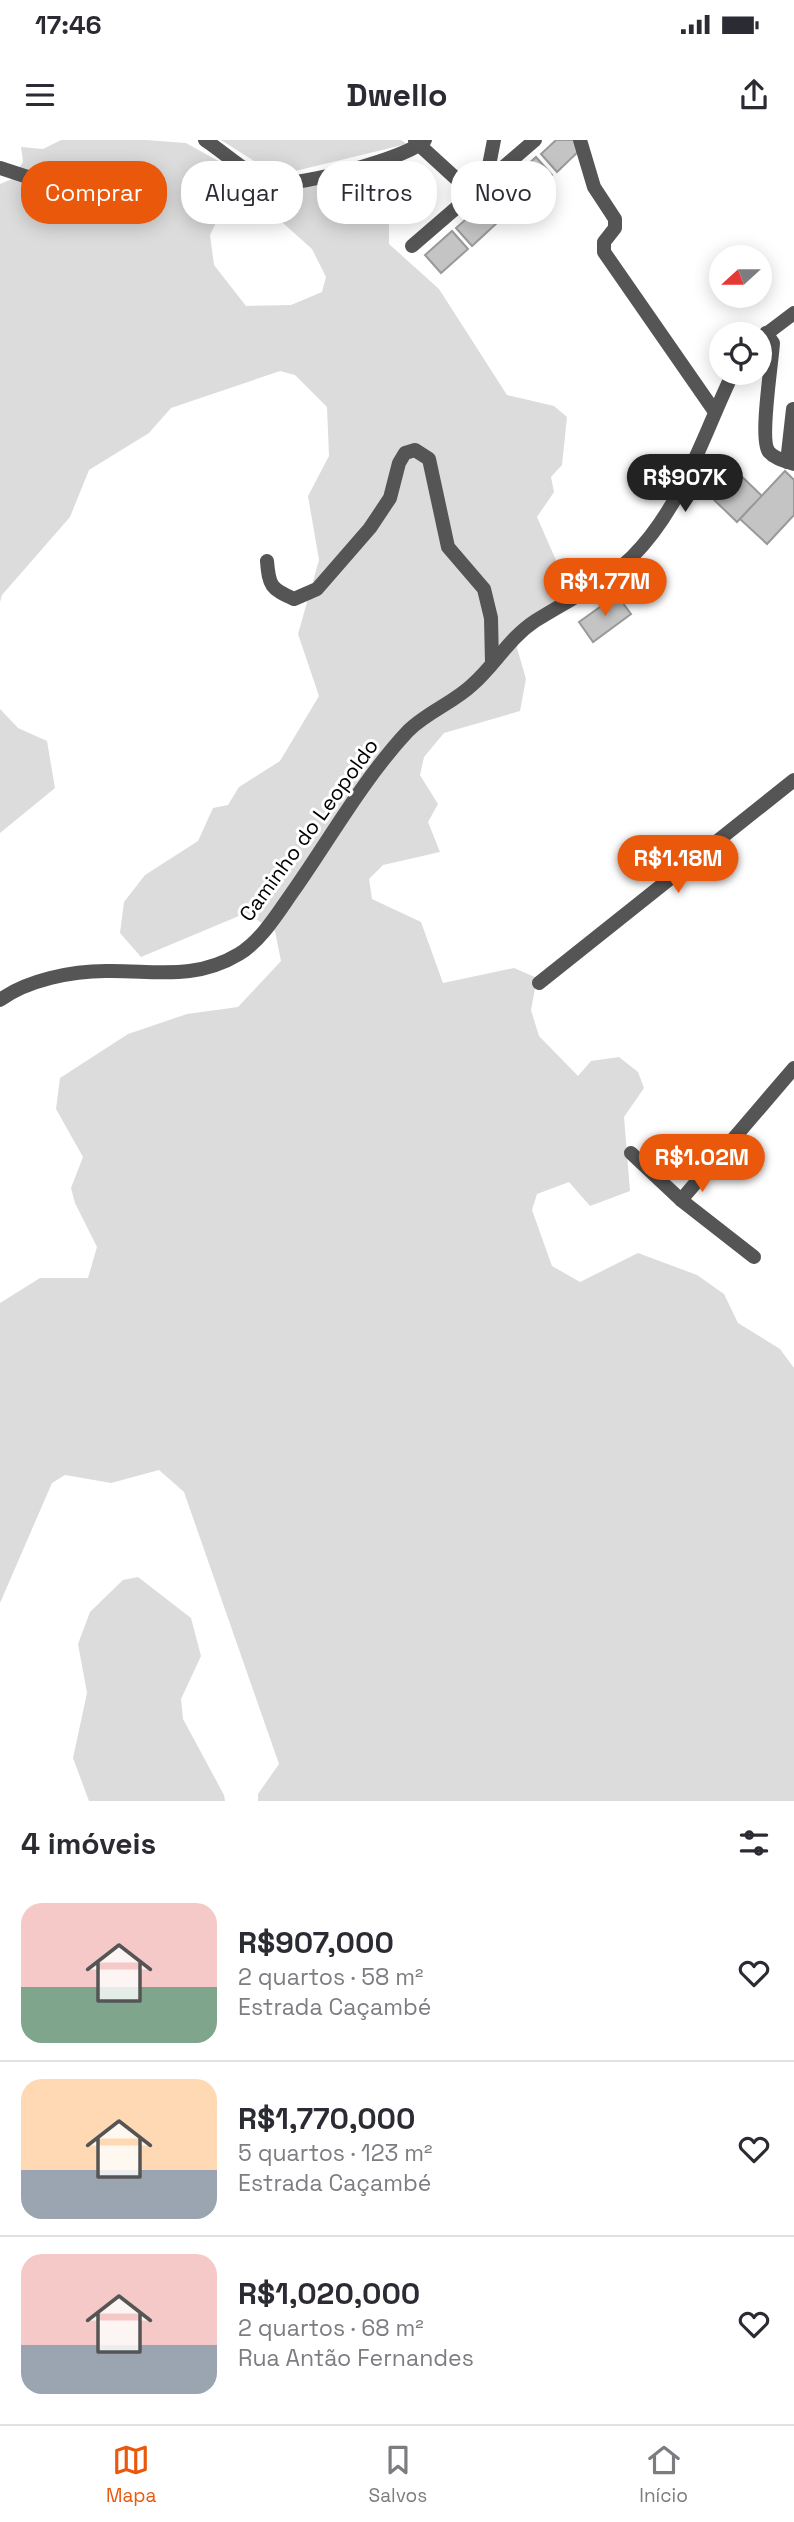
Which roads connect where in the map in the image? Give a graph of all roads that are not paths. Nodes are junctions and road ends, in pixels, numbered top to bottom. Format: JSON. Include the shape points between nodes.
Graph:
{"nodes":[{"id":1,"x":205,"y":140,"type":"edge"},
{"id":2,"x":494,"y":140,"type":"edge"},
{"id":3,"x":535,"y":140,"type":"edge"},
{"id":4,"x":580,"y":140,"type":"edge"},
{"id":5,"x":420,"y":142,"type":"edge"},
{"id":6,"x":488,"y":161,"type":"edge"},
{"id":7,"x":511,"y":161,"type":"edge"},
{"id":8,"x":451,"y":167,"type":"edge"},
{"id":9,"x":0,"y":168,"type":"edge"},
{"id":10,"x":21,"y":175,"type":"edge"},
{"id":11,"x":451,"y":213,"type":"edge"},
{"id":12,"x":412,"y":246,"type":"dead end"},
{"id":13,"x":794,"y":313,"type":"edge"},
{"id":14,"x":772,"y":329,"type":"edge"},
{"id":15,"x":727,"y":385,"type":"edge"},
{"id":16,"x":769,"y":385,"type":"edge"},
{"id":17,"x":793,"y":409,"type":"edge"},
{"id":18,"x":715,"y":412,"type":"junction"},
{"id":19,"x":790,"y":463,"type":"edge"},
{"id":20,"x":267,"y":561,"type":"dead end"},
{"id":21,"x":492,"y":663,"type":"junction"},
{"id":22,"x":794,"y":780,"type":"edge"},
{"id":23,"x":539,"y":983,"type":"dead end"},
{"id":24,"x":0,"y":1000,"type":"edge"},
{"id":25,"x":794,"y":1068,"type":"edge"},
{"id":26,"x":631,"y":1153,"type":"dead end"},
{"id":27,"x":681,"y":1200,"type":"junction"},
{"id":28,"x":754,"y":1257,"type":"dead end"}],
"edges":[{"from":1,"to":5,"type":"street","via":[[255,175],[272,183],[290,184],[376,162]]},
{"from":2,"to":6,"type":"street"},
{"from":3,"to":7,"type":"street"},
{"from":4,"to":18,"type":"street","via":[[594,187],[615,219],[604,252]]},
{"from":5,"to":8,"type":"street"},
{"from":9,"to":10,"type":"street"},
{"from":11,"to":12,"type":"street"},
{"from":13,"to":14,"type":"street"},
{"from":15,"to":18,"type":"street","name":"Caminho do Leopoldo"},
{"from":16,"to":19,"type":"street","via":[[765,444],[769,452]]},
{"from":17,"to":19,"type":"street"},
{"from":18,"to":21,"type":"street","name":"Caminho do Leopoldo","via":[[686,480],[632,556],[609,576],[524,629]]},
{"from":20,"to":21,"type":"street","via":[[269,581],[276,591],[294,599],[317,589],[370,528],[390,498],[399,463],[405,453],[415,450],[429,459],[448,547],[484,589],[491,618]]},
{"from":21,"to":24,"type":"street","name":"Caminho do Leopoldo","via":[[474,684],[409,730],[278,913],[242,953],[177,974],[75,974],[13,991]]},
{"from":22,"to":23,"type":"street"},
{"from":25,"to":27,"type":"street"},
{"from":26,"to":27,"type":"street"},
{"from":27,"to":28,"type":"street"}]}
